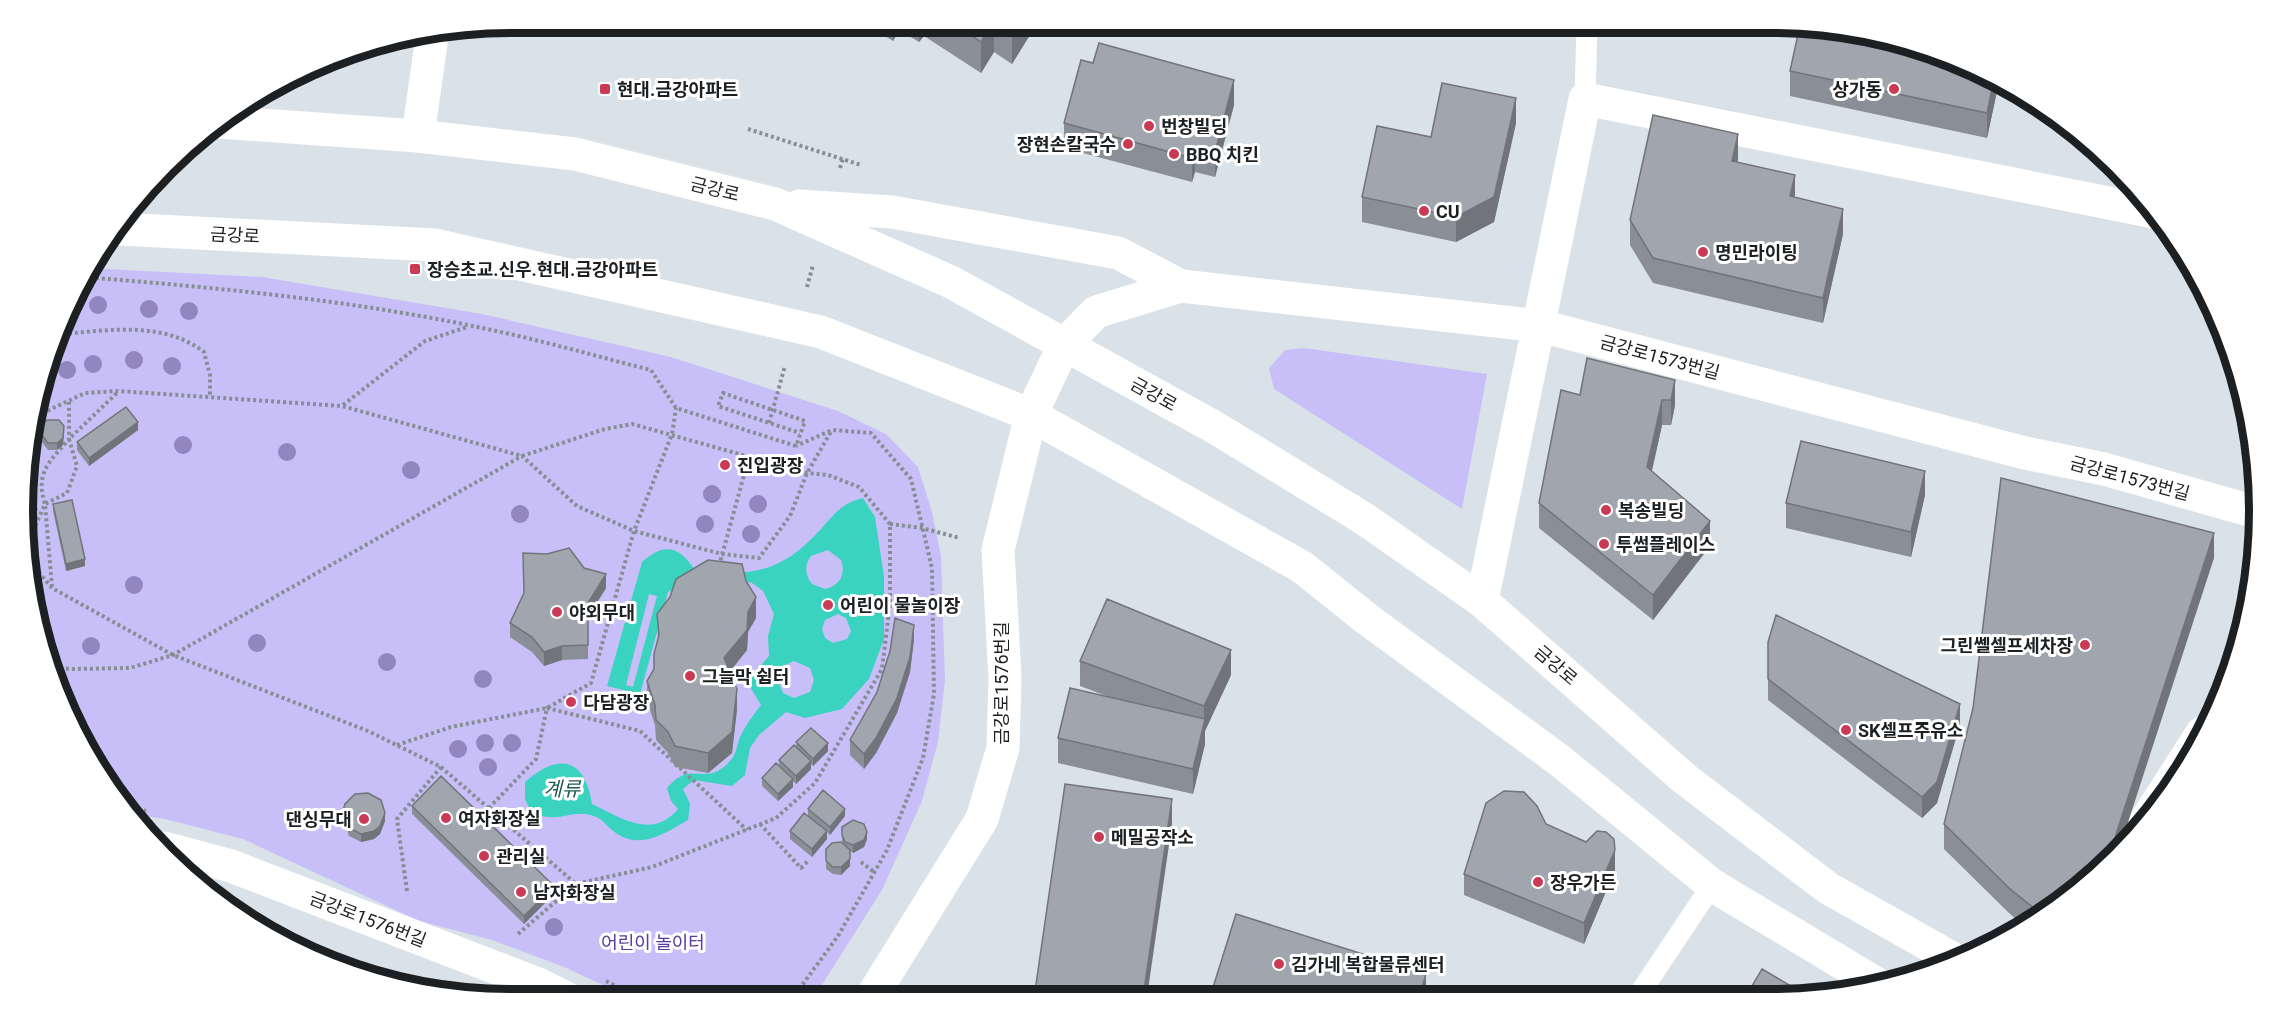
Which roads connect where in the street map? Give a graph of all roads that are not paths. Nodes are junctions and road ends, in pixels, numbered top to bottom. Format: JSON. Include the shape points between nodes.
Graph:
{"nodes":[{"id":1,"x":1587,"y":33,"type":"edge"},
{"id":2,"x":431,"y":40,"type":"edge"},
{"id":3,"x":1586,"y":99,"type":"junction"},
{"id":4,"x":233,"y":123,"type":"edge"},
{"id":5,"x":418,"y":136,"type":"junction"},
{"id":6,"x":775,"y":204,"type":"junction"},
{"id":7,"x":2141,"y":209,"type":"edge"},
{"id":8,"x":125,"y":229,"type":"edge"},
{"id":9,"x":1181,"y":286,"type":"junction"},
{"id":10,"x":1541,"y":326,"type":"junction"},
{"id":11,"x":1064,"y":345,"type":"junction"},
{"id":12,"x":1031,"y":415,"type":"junction"},
{"id":13,"x":2249,"y":510,"type":"edge"},
{"id":14,"x":1482,"y":600,"type":"junction"},
{"id":15,"x":175,"y":851,"type":"edge"},
{"id":16,"x":1712,"y":885,"type":"junction"},
{"id":17,"x":1947,"y":955,"type":"edge"},
{"id":18,"x":1869,"y":979,"type":"edge"},
{"id":19,"x":548,"y":989,"type":"edge"},
{"id":20,"x":877,"y":989,"type":"edge"},
{"id":21,"x":1643,"y":989,"type":"edge"}],
"edges":[{"from":1,"to":3,"type":"lane"},
{"from":2,"to":5,"type":"main road"},
{"from":3,"to":7,"type":"main road"},
{"from":3,"to":10,"type":"main road"},
{"from":4,"to":5,"type":"main road","name":"금강로"},
{"from":5,"to":6,"type":"main road","name":"금강로","via":[[575,154]]},
{"from":6,"to":9,"type":"main road","via":[[892,212],[1118,253]]},
{"from":6,"to":11,"type":"main road","name":"금강로","via":[[951,282]]},
{"from":8,"to":12,"type":"main road","name":"금강로","via":[[435,245],[821,332]]},
{"from":9,"to":10,"type":"main road","name":"금강로1573번길"},
{"from":9,"to":11,"type":"main road","name":"금강로1573번길","via":[[1096,312]]},
{"from":10,"to":13,"type":"main road","name":"금강로1573번길"},
{"from":10,"to":14,"type":"main road"},
{"from":11,"to":12,"type":"main road","name":"금강로1576번길"},
{"from":11,"to":14,"type":"main road","name":"금강로","via":[[1214,428],[1363,518]]},
{"from":12,"to":16,"type":"main road","name":"금강로","via":[[1302,567],[1559,760]]},
{"from":12,"to":20,"type":"main road","name":"금강로1576번길","via":[[998,550],[1005,678],[1003,748],[982,819]]},
{"from":14,"to":17,"type":"main road","name":"금강로","via":[[1685,779],[1828,888]]},
{"from":15,"to":19,"type":"main road","name":"금강로1576번길","via":[[231,866]]},
{"from":16,"to":18,"type":"main road","name":"금강로"},
{"from":16,"to":21,"type":"lane"}]}
